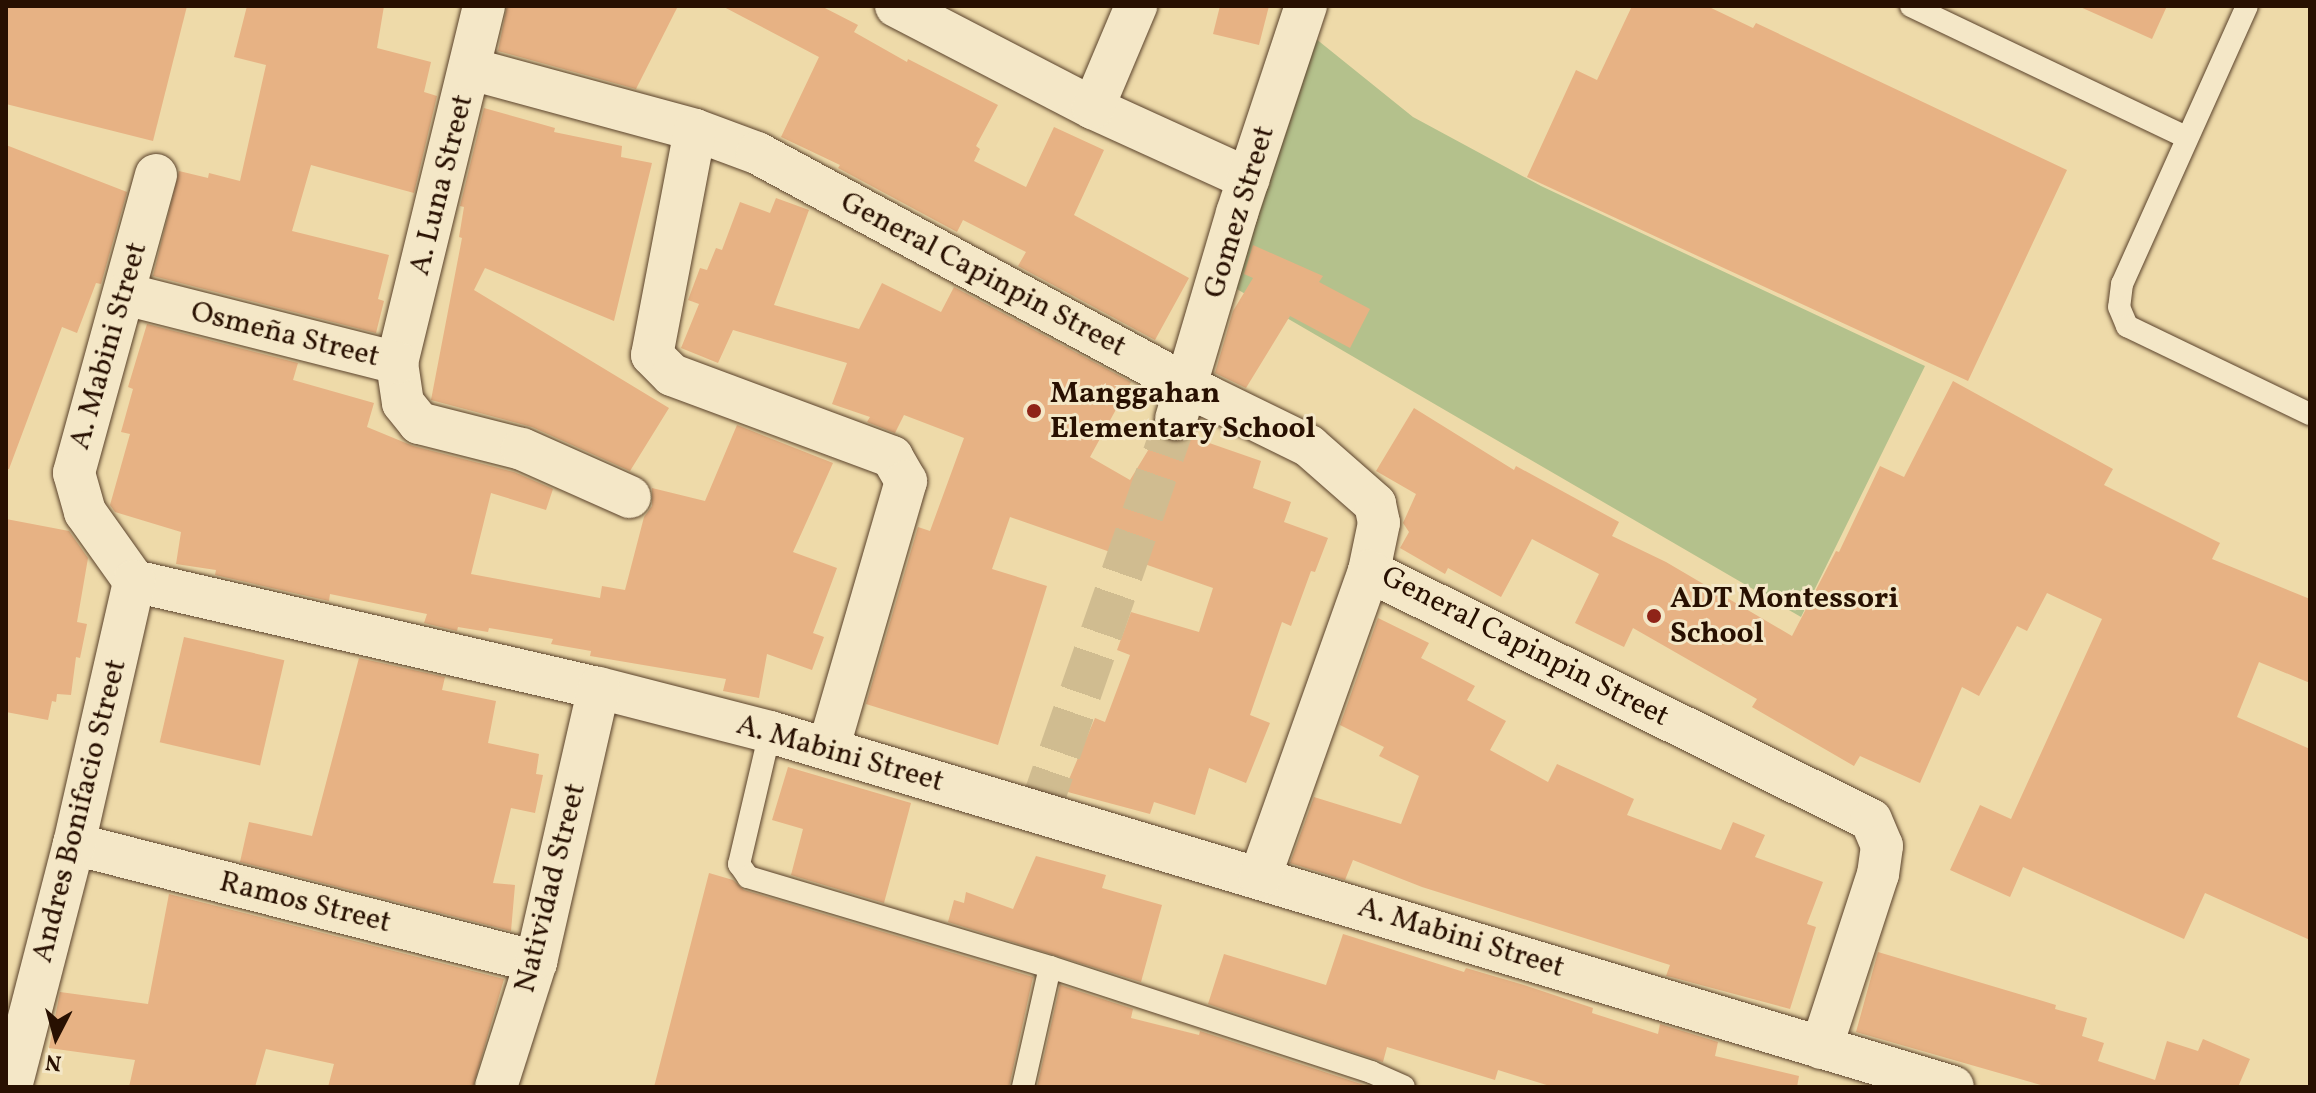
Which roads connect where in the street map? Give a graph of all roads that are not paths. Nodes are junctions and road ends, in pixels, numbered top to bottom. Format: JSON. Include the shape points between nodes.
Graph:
{"nodes":[{"id":1,"x":484,"y":6,"type":"edge"},
{"id":2,"x":896,"y":6,"type":"edge"},
{"id":3,"x":1136,"y":6,"type":"edge"},
{"id":4,"x":1306,"y":6,"type":"edge"},
{"id":5,"x":1911,"y":6,"type":"edge"},
{"id":6,"x":2247,"y":6,"type":"edge"},
{"id":7,"x":471,"y":69,"type":"junction"},
{"id":8,"x":1093,"y":108,"type":"junction"},
{"id":9,"x":695,"y":130,"type":"junction"},
{"id":10,"x":2186,"y":137,"type":"junction"},
{"id":11,"x":156,"y":175,"type":"dead end"},
{"id":12,"x":1249,"y":179,"type":"junction"},
{"id":13,"x":125,"y":294,"type":"junction"},
{"id":14,"x":397,"y":363,"type":"junction"},
{"id":15,"x":1182,"y":402,"type":"junction"},
{"id":16,"x":2310,"y":414,"type":"edge"},
{"id":17,"x":630,"y":497,"type":"dead end"},
{"id":18,"x":1369,"y":571,"type":"junction"},
{"id":19,"x":134,"y":581,"type":"junction"},
{"id":20,"x":599,"y":688,"type":"junction"},
{"id":21,"x":770,"y":732,"type":"junction"},
{"id":22,"x":828,"y":749,"type":"junction"},
{"id":23,"x":74,"y":844,"type":"junction"},
{"id":24,"x":1260,"y":877,"type":"junction"},
{"id":25,"x":536,"y":962,"type":"junction"},
{"id":26,"x":1050,"y":967,"type":"junction"},
{"id":27,"x":1821,"y":1048,"type":"junction"},
{"id":28,"x":1945,"y":1086,"type":"edge"},
{"id":29,"x":11,"y":1087,"type":"edge"},
{"id":30,"x":496,"y":1087,"type":"edge"},
{"id":31,"x":1023,"y":1087,"type":"edge"},
{"id":32,"x":1404,"y":1087,"type":"edge"}],
"edges":[{"from":1,"to":7,"type":"street","name":"A. Luna Street"},
{"from":2,"to":8,"type":"street"},
{"from":3,"to":8,"type":"street"},
{"from":4,"to":12,"type":"street","name":"Gomez Street"},
{"from":5,"to":10,"type":"lane"},
{"from":6,"to":10,"type":"lane"},
{"from":7,"to":9,"type":"street","name":"General Capinpin Street"},
{"from":7,"to":14,"type":"street","name":"A. Luna Street"},
{"from":8,"to":12,"type":"street"},
{"from":9,"to":15,"type":"street","name":"General Capinpin Street","via":[[757,153]]},
{"from":9,"to":22,"type":"street","via":[[652,355],[672,375],[892,457],[906,481]]},
{"from":10,"to":16,"type":"lane","via":[[2122,284],[2119,307],[2127,326]]},
{"from":11,"to":13,"type":"street","name":"A. Mabini Street"},
{"from":12,"to":15,"type":"street","name":"Gomez Street"},
{"from":13,"to":14,"type":"street","name":"Osmeña Street"},
{"from":13,"to":19,"type":"street","name":"A. Mabini Street","via":[[74,473],[85,512]]},
{"from":14,"to":17,"type":"street","name":"Osmeña Street","via":[[403,403],[419,423],[522,449]]},
{"from":15,"to":18,"type":"street","name":"General Capinpin Street","via":[[1309,446],[1375,504],[1379,523]]},
{"from":18,"to":24,"type":"street"},
{"from":18,"to":27,"type":"street","name":"General Capinpin Street","via":[[1871,820],[1882,846],[1878,874]]},
{"from":19,"to":20,"type":"street","name":"A. Mabini Street"},
{"from":19,"to":23,"type":"street","name":"Andres Bonifacio Street"},
{"from":20,"to":21,"type":"street","name":"A. Mabini Street"},
{"from":20,"to":25,"type":"street","name":"Natividad Street"},
{"from":21,"to":22,"type":"street","name":"A. Mabini Street"},
{"from":21,"to":26,"type":"lane","via":[[739,864],[748,877]]},
{"from":22,"to":24,"type":"street","name":"A. Mabini Street"},
{"from":23,"to":25,"type":"street","name":"Ramos Street"},
{"from":23,"to":29,"type":"street","name":"Andres Bonifacio Street"},
{"from":24,"to":27,"type":"street","name":"A. Mabini Street"},
{"from":25,"to":30,"type":"street","name":"Natividad Street"},
{"from":26,"to":31,"type":"lane"},
{"from":26,"to":32,"type":"lane"},
{"from":27,"to":28,"type":"street","name":"A. Mabini Street"}]}
